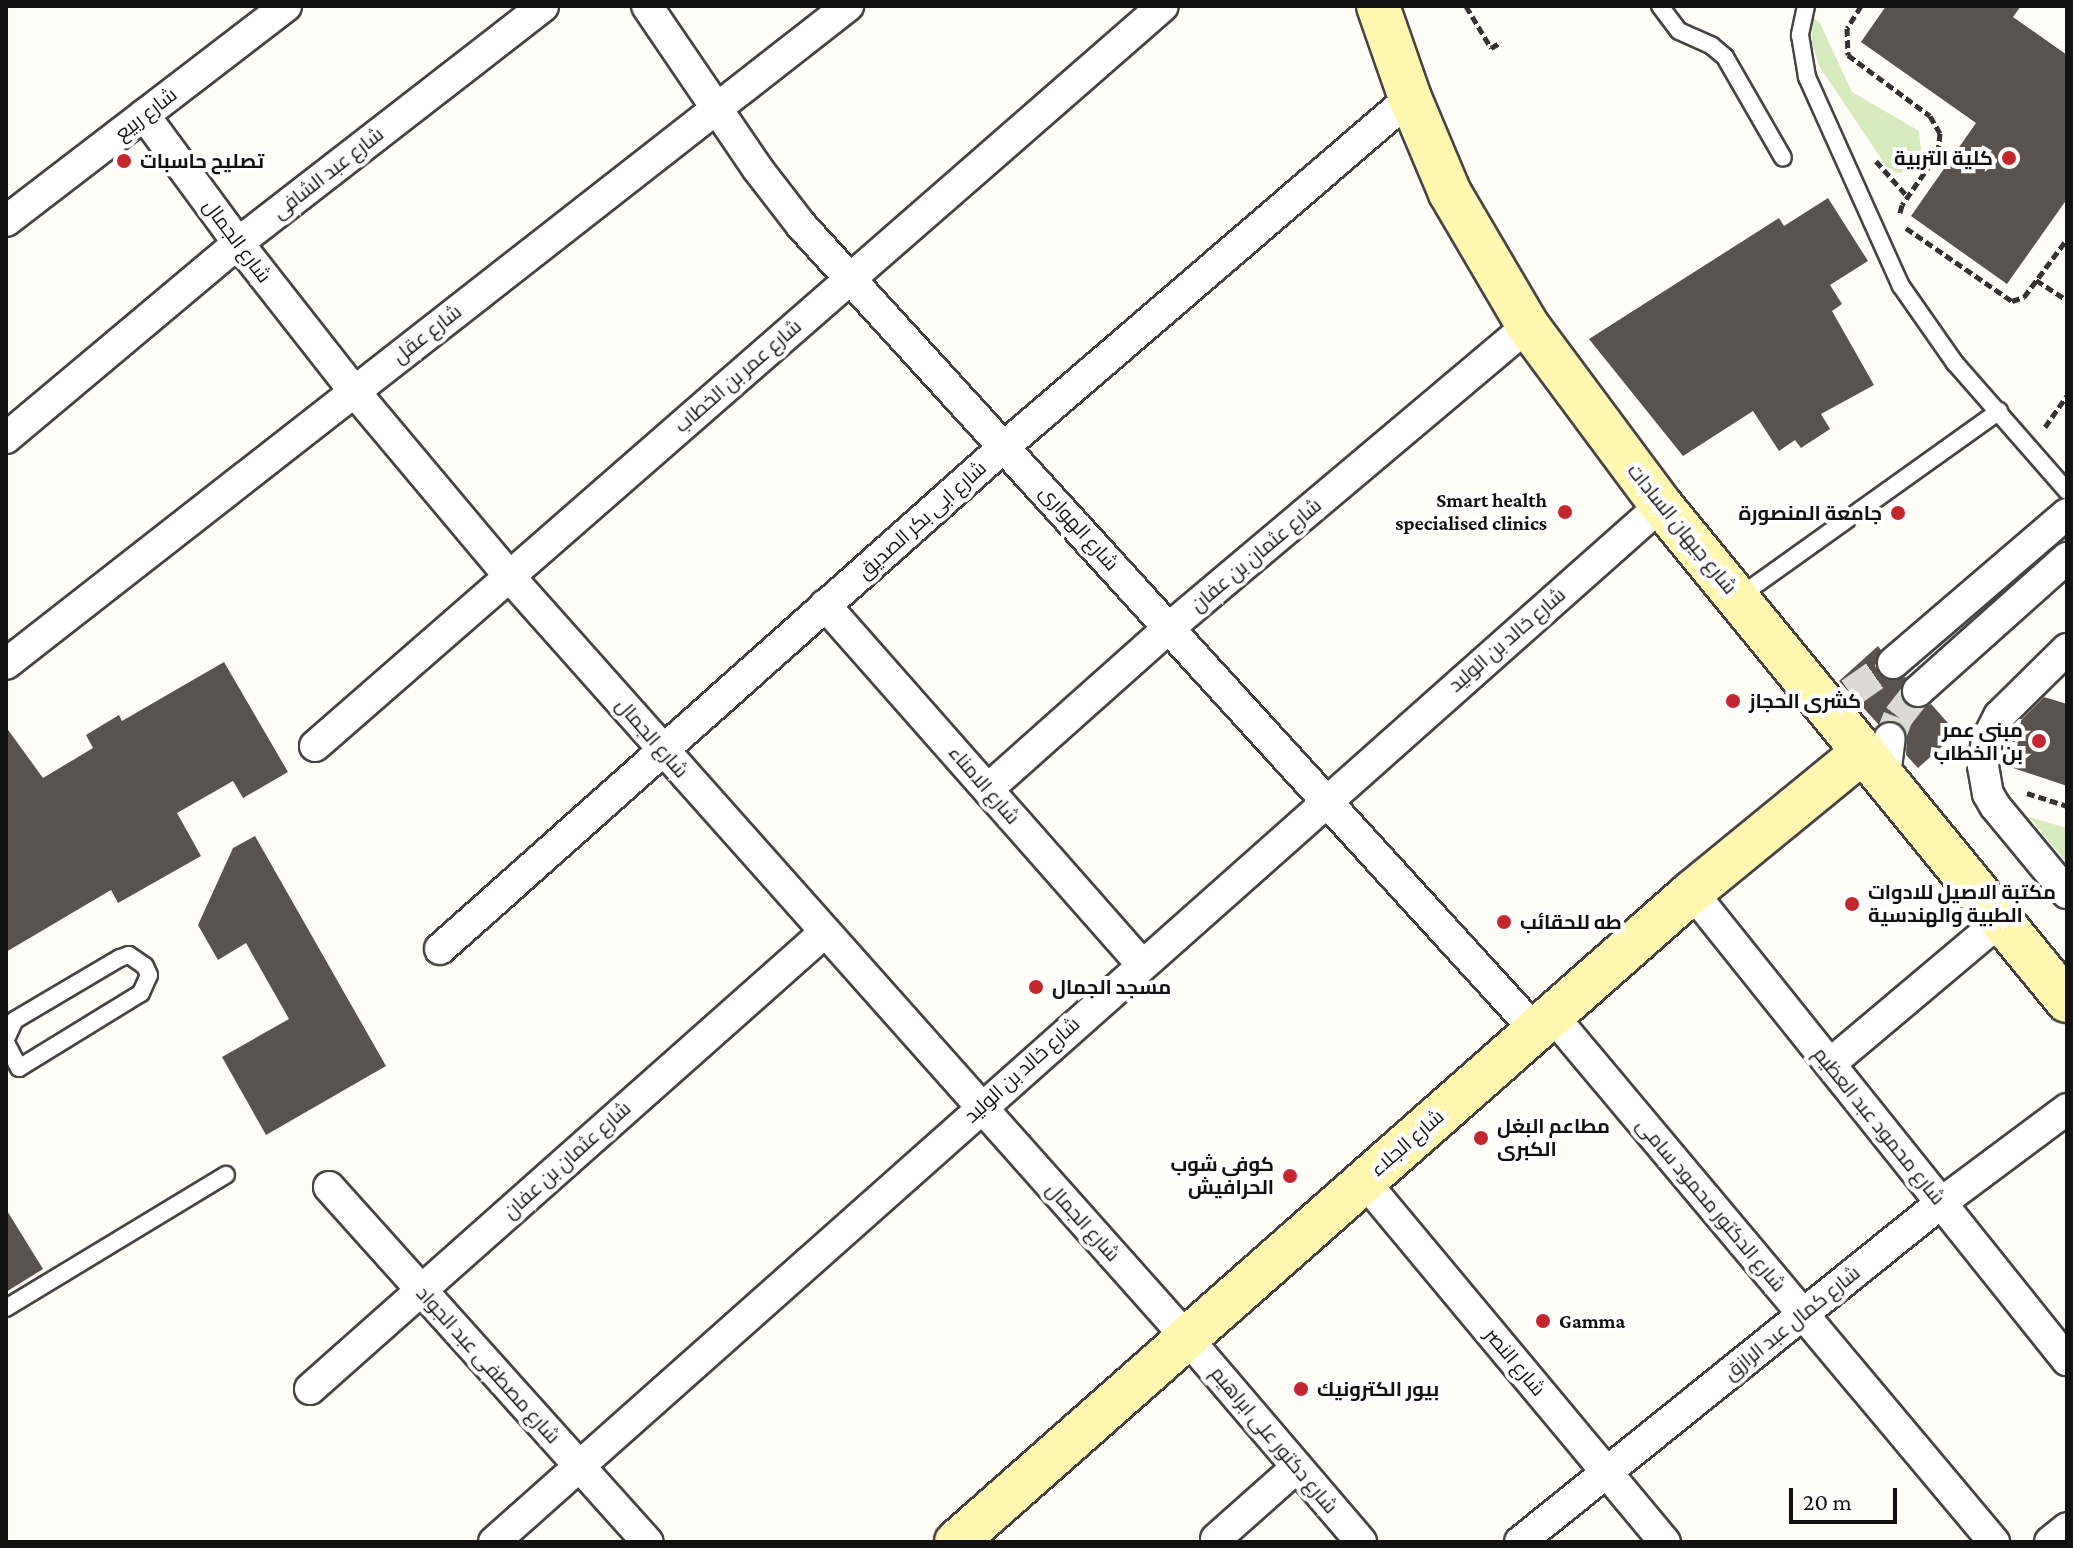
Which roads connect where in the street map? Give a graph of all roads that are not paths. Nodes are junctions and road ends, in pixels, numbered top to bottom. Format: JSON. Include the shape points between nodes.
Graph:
{"nodes":[{"id":1,"x":286,"y":6,"type":"edge"},
{"id":2,"x":543,"y":6,"type":"edge"},
{"id":3,"x":647,"y":6,"type":"edge"},
{"id":4,"x":848,"y":6,"type":"edge"},
{"id":5,"x":1163,"y":6,"type":"edge"},
{"id":6,"x":1378,"y":6,"type":"edge"},
{"id":7,"x":1660,"y":6,"type":"edge"},
{"id":8,"x":1806,"y":6,"type":"edge"},
{"id":9,"x":1410,"y":98,"type":"junction"},
{"id":10,"x":716,"y":108,"type":"junction"},
{"id":11,"x":144,"y":115,"type":"junction"},
{"id":12,"x":1783,"y":158,"type":"dead end"},
{"id":13,"x":6,"y":221,"type":"edge"},
{"id":14,"x":238,"y":243,"type":"junction"},
{"id":15,"x":848,"y":280,"type":"junction"},
{"id":16,"x":1528,"y":326,"type":"junction"},
{"id":17,"x":354,"y":391,"type":"junction"},
{"id":18,"x":1999,"y":411,"type":"junction"},
{"id":19,"x":6,"y":438,"type":"edge"},
{"id":20,"x":1005,"y":446,"type":"junction"},
{"id":21,"x":2067,"y":491,"type":"edge"},
{"id":22,"x":1661,"y":505,"type":"junction"},
{"id":23,"x":2067,"y":514,"type":"edge"},
{"id":24,"x":2063,"y":569,"type":"edge"},
{"id":25,"x":509,"y":576,"type":"junction"},
{"id":26,"x":1737,"y":598,"type":"junction"},
{"id":27,"x":1969,"y":598,"type":"junction"},
{"id":28,"x":825,"y":605,"type":"junction"},
{"id":29,"x":1991,"y":622,"type":"junction"},
{"id":30,"x":1169,"y":628,"type":"junction"},
{"id":31,"x":2067,"y":649,"type":"edge"},
{"id":32,"x":1893,"y":663,"type":"tunnel mouth"},
{"id":33,"x":6,"y":664,"type":"edge"},
{"id":34,"x":1918,"y":691,"type":"tunnel mouth"},
{"id":35,"x":315,"y":746,"type":"dead end"},
{"id":36,"x":663,"y":751,"type":"junction"},
{"id":37,"x":1880,"y":755,"type":"junction"},
{"id":38,"x":988,"y":789,"type":"junction"},
{"id":39,"x":1326,"y":800,"type":"junction"},
{"id":40,"x":1692,"y":892,"type":"junction"},
{"id":41,"x":2067,"y":893,"type":"edge"},
{"id":42,"x":2002,"y":919,"type":"junction"},
{"id":43,"x":824,"y":933,"type":"junction"},
{"id":44,"x":440,"y":949,"type":"dead end"},
{"id":45,"x":1142,"y":964,"type":"junction"},
{"id":46,"x":2067,"y":1001,"type":"edge"},
{"id":47,"x":1544,"y":1023,"type":"junction"},
{"id":48,"x":6,"y":1041,"type":"edge"},
{"id":49,"x":1830,"y":1064,"type":"junction"},
{"id":50,"x":12,"y":1072,"type":"edge"},
{"id":51,"x":980,"y":1107,"type":"junction"},
{"id":52,"x":2067,"y":1109,"type":"edge"},
{"id":53,"x":226,"y":1175,"type":"dead end"},
{"id":54,"x":1364,"y":1181,"type":"junction"},
{"id":55,"x":329,"y":1187,"type":"dead end"},
{"id":56,"x":1941,"y":1203,"type":"junction"},
{"id":57,"x":421,"y":1290,"type":"junction"},
{"id":58,"x":6,"y":1308,"type":"edge"},
{"id":59,"x":1803,"y":1314,"type":"junction"},
{"id":60,"x":1187,"y":1338,"type":"junction"},
{"id":61,"x":2067,"y":1360,"type":"edge"},
{"id":62,"x":310,"y":1389,"type":"dead end"},
{"id":63,"x":578,"y":1465,"type":"junction"},
{"id":64,"x":1297,"y":1467,"type":"junction"},
{"id":65,"x":1607,"y":1472,"type":"junction"},
{"id":66,"x":2067,"y":1528,"type":"edge"},
{"id":67,"x":1216,"y":1539,"type":"dead end"},
{"id":68,"x":494,"y":1542,"type":"edge"},
{"id":69,"x":647,"y":1542,"type":"edge"},
{"id":70,"x":956,"y":1542,"type":"edge"},
{"id":71,"x":1361,"y":1542,"type":"edge"},
{"id":72,"x":1520,"y":1542,"type":"edge"},
{"id":73,"x":1665,"y":1542,"type":"edge"},
{"id":74,"x":1994,"y":1542,"type":"edge"},
{"id":75,"x":2050,"y":1542,"type":"edge"}],
"edges":[{"from":1,"to":11,"type":"street","name":"شارع ربيع"},
{"from":2,"to":14,"type":"street","name":"شارع عبد الشافى"},
{"from":3,"to":10,"type":"street","name":"شارع الهوارى"},
{"from":4,"to":10,"type":"street","name":"شارع عقل"},
{"from":5,"to":15,"type":"street","name":"شارع عمر بن الخطاب"},
{"from":6,"to":9,"type":"main road","name":"شارع جيهان السادات"},
{"from":7,"to":12,"type":"lane","via":[[1679,31],[1725,57]]},
{"from":8,"to":18,"type":"lane","via":[[1800,35],[1807,77],[1887,259],[1935,339]]},
{"from":9,"to":16,"type":"main road","name":"شارع جيهان السادات","via":[[1450,193]]},
{"from":9,"to":20,"type":"street","name":"شارع ابى بكر الصديق"},
{"from":10,"to":15,"type":"street","name":"شارع الهوارى","via":[[792,214]]},
{"from":10,"to":17,"type":"street","name":"شارع عقل"},
{"from":11,"to":13,"type":"street","name":"شارع ربيع"},
{"from":11,"to":14,"type":"street","name":"شارع الجمال"},
{"from":14,"to":17,"type":"street","name":"شارع الجمال"},
{"from":14,"to":19,"type":"street","name":"شارع عبد الشافى"},
{"from":15,"to":20,"type":"street","name":"شارع الهوارى"},
{"from":15,"to":25,"type":"street","name":"شارع عمر بن الخطاب"},
{"from":16,"to":22,"type":"main road","name":"شارع جيهان السادات"},
{"from":16,"to":30,"type":"street","name":"شارع عثمان بن عفان"},
{"from":17,"to":25,"type":"street","name":"شارع الجمال"},
{"from":17,"to":33,"type":"street","name":"شارع عقل"},
{"from":18,"to":21,"type":"lane"},
{"from":18,"to":26,"type":"lane"},
{"from":20,"to":28,"type":"street","name":"شارع ابى بكر الصديق"},
{"from":20,"to":30,"type":"street","name":"شارع الهوارى"},
{"from":22,"to":26,"type":"main road","name":"شارع جيهان السادات"},
{"from":22,"to":39,"type":"street","name":"شارع خالد بن الوليد"},
{"from":23,"to":27,"type":"street"},
{"from":24,"to":29,"type":"street"},
{"from":25,"to":35,"type":"street","name":"شارع عمر بن الخطاب"},
{"from":25,"to":36,"type":"street","name":"شارع الجمال"},
{"from":26,"to":37,"type":"main road","name":"شارع جيهان السادات","via":[[1831,690]]},
{"from":27,"to":29,"type":"street"},
{"from":27,"to":32,"type":"street"},
{"from":28,"to":36,"type":"street","name":"شارع ابى بكر الصديق"},
{"from":28,"to":38,"type":"street","name":"شارع الامناء"},
{"from":29,"to":34,"type":"street"},
{"from":30,"to":38,"type":"street","name":"شارع عثمان بن عفان"},
{"from":30,"to":39,"type":"street","name":"شارع الهوارى"},
{"from":31,"to":41,"type":"street","via":[[1999,716],[1987,740],[1983,766],[1995,806]]},
{"from":36,"to":43,"type":"street","name":"شارع الجمال"},
{"from":36,"to":44,"type":"street","name":"شارع ابى بكر الصديق"},
{"from":37,"to":40,"type":"main road","name":"شارع الجلاء"},
{"from":37,"to":42,"type":"main road","name":"شارع جيهان السادات"},
{"from":38,"to":45,"type":"street","name":"شارع الامناء"},
{"from":39,"to":45,"type":"street","name":"شارع خالد بن الوليد"},
{"from":39,"to":47,"type":"street","name":"شارع الهوارى"},
{"from":40,"to":47,"type":"main road","name":"شارع الجلاء"},
{"from":40,"to":49,"type":"street","name":"شارع محمود عبد العظيم"},
{"from":42,"to":46,"type":"main road","name":"شارع جيهان السادات"},
{"from":42,"to":49,"type":"street"},
{"from":43,"to":51,"type":"street","name":"شارع الجمال"},
{"from":43,"to":57,"type":"street","name":"شارع عثمان بن عفان"},
{"from":45,"to":51,"type":"street","name":"شارع خالد بن الوليد"},
{"from":47,"to":54,"type":"main road","name":"شارع الجلاء"},
{"from":47,"to":59,"type":"street","name":"شارع الدكتور محمود سامى"},
{"from":48,"to":50,"type":"lane"},
{"from":48,"to":50,"type":"lane","via":[[15,1020],[120,958],[129,955],[145,966],[149,975],[141,993]]},
{"from":49,"to":56,"type":"street","name":"شارع محمود عبد العظيم"},
{"from":51,"to":60,"type":"street","name":"شارع الجمال"},
{"from":51,"to":63,"type":"street","name":"شارع خالد بن الوليد"},
{"from":52,"to":56,"type":"street","name":"شارع كمال عبد الرازق"},
{"from":53,"to":58,"type":"lane"},
{"from":54,"to":60,"type":"main road","name":"شارع الجلاء"},
{"from":54,"to":65,"type":"street","name":"شارع النصر"},
{"from":55,"to":57,"type":"street","name":"شارع مصطفى عبد الجواد"},
{"from":56,"to":59,"type":"street","name":"شارع كمال عبد الرازق"},
{"from":56,"to":61,"type":"street","name":"شارع محمود عبد العظيم"},
{"from":57,"to":62,"type":"street","name":"شارع عثمان بن عفان"},
{"from":57,"to":63,"type":"street","name":"شارع مصطفى عبد الجواد"},
{"from":59,"to":65,"type":"street","name":"شارع كمال عبد الرازق"},
{"from":59,"to":74,"type":"street","name":"شارع الدكتور محمود سامى"},
{"from":60,"to":64,"type":"street","name":"شارع دكتور على ابراهيم"},
{"from":60,"to":70,"type":"main road","name":"شارع الجلاء"},
{"from":63,"to":68,"type":"street","name":"شارع خالد بن الوليد"},
{"from":63,"to":69,"type":"street","name":"شارع مصطفى عبد الجواد"},
{"from":64,"to":67,"type":"street"},
{"from":64,"to":71,"type":"street","name":"شارع دكتور على ابراهيم"},
{"from":65,"to":72,"type":"street","name":"شارع كمال عبد الرازق"},
{"from":65,"to":73,"type":"street","name":"شارع النصر"},
{"from":66,"to":75,"type":"street"}]}
